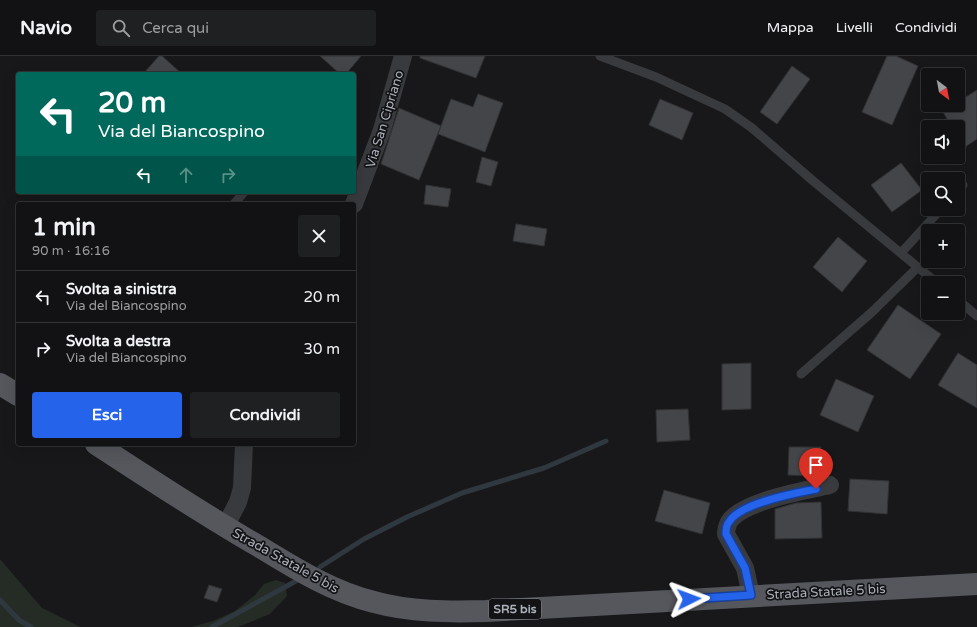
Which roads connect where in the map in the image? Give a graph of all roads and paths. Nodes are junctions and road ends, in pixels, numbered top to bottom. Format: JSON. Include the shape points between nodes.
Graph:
{"nodes":[{"id":1,"x":403,"y":56,"type":"edge"},
{"id":2,"x":600,"y":56,"type":"edge"},
{"id":3,"x":242,"y":194,"type":"edge"},
{"id":4,"x":236,"y":202,"type":"edge"},
{"id":5,"x":355,"y":202,"type":"edge"},
{"id":6,"x":935,"y":216,"type":"edge"},
{"id":7,"x":901,"y":253,"type":"junction"},
{"id":8,"x":918,"y":267,"type":"junction"},
{"id":9,"x":929,"y":276,"type":"edge"},
{"id":10,"x":965,"y":306,"type":"edge"},
{"id":11,"x":977,"y":316,"type":"edge"},
{"id":12,"x":801,"y":374,"type":"dead end"},
{"id":13,"x":0,"y":384,"type":"edge"},
{"id":14,"x":16,"y":394,"type":"edge"},
{"id":15,"x":99,"y":446,"type":"edge"},
{"id":16,"x":244,"y":446,"type":"edge"},
{"id":17,"x":830,"y":485,"type":"dead end"},
{"id":18,"x":225,"y":527,"type":"junction"},
{"id":19,"x":977,"y":584,"type":"edge"},
{"id":20,"x":751,"y":595,"type":"junction"}],
"edges":[{"from":1,"to":5,"type":"street","name":"Via San Cipriano","via":[[380,137]]},
{"from":2,"to":7,"type":"lane","via":[[656,77],[725,109],[752,128]]},
{"from":3,"to":4,"type":"lane"},
{"from":6,"to":7,"type":"lane"},
{"from":7,"to":8,"type":"lane"},
{"from":8,"to":9,"type":"lane"},
{"from":8,"to":12,"type":"lane","via":[[872,312]]},
{"from":10,"to":11,"type":"lane"},
{"from":13,"to":14,"type":"main road"},
{"from":15,"to":18,"type":"main road","name":"Strada Statale 5 bis","number":"SR5 bis"},
{"from":16,"to":18,"type":"street","via":[[242,488]]},
{"from":17,"to":20,"type":"street","via":[[755,504],[729,521],[726,534],[745,568]]},
{"from":18,"to":20,"type":"main road","name":"Strada Statale 5 bis","number":"SR5 bis","via":[[325,584],[375,603],[404,608],[460,611]]},
{"from":19,"to":20,"type":"main road","name":"Strada Statale 5 bis","number":"SR5 bis"}]}
